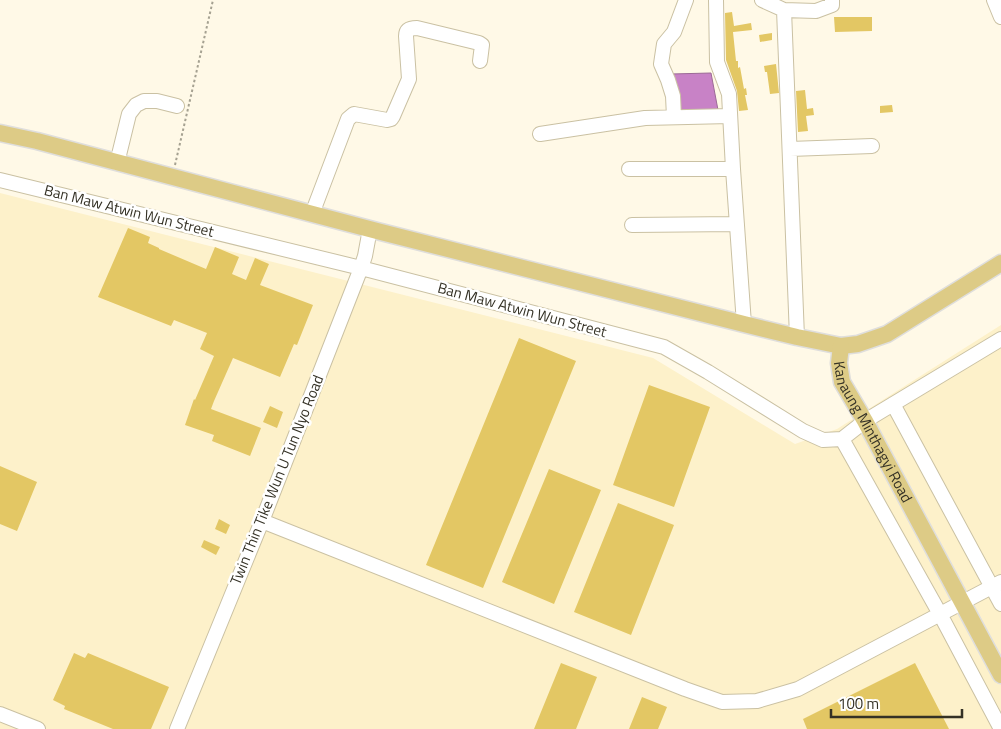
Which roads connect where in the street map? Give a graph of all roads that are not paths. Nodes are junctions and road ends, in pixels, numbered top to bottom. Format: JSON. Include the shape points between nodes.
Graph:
{"nodes":[{"id":1,"x":686,"y":0,"type":"edge"},
{"id":2,"x":716,"y":0,"type":"edge"},
{"id":3,"x":762,"y":0,"type":"edge"},
{"id":4,"x":832,"y":0,"type":"edge"},
{"id":5,"x":994,"y":0,"type":"edge"},
{"id":6,"x":784,"y":10,"type":"junction"},
{"id":7,"x":1001,"y":17,"type":"edge"},
{"id":8,"x":480,"y":61,"type":"dead end"},
{"id":9,"x":177,"y":106,"type":"dead end"},
{"id":10,"x":730,"y":116,"type":"junction"},
{"id":11,"x":674,"y":117,"type":"junction"},
{"id":12,"x":0,"y":133,"type":"edge"},
{"id":13,"x":540,"y":134,"type":"dead end"},
{"id":14,"x":872,"y":146,"type":"dead end"},
{"id":15,"x":790,"y":148,"type":"junction"},
{"id":16,"x":117,"y":163,"type":"junction"},
{"id":17,"x":629,"y":169,"type":"dead end"},
{"id":18,"x":733,"y":169,"type":"junction"},
{"id":19,"x":0,"y":180,"type":"edge"},
{"id":20,"x":312,"y":214,"type":"junction"},
{"id":21,"x":737,"y":224,"type":"junction"},
{"id":22,"x":632,"y":225,"type":"dead end"},
{"id":23,"x":370,"y":229,"type":"junction"},
{"id":24,"x":1001,"y":263,"type":"edge"},
{"id":25,"x":361,"y":268,"type":"junction"},
{"id":26,"x":744,"y":324,"type":"junction"},
{"id":27,"x":798,"y":337,"type":"junction"},
{"id":28,"x":1001,"y":339,"type":"edge"},
{"id":29,"x":841,"y":346,"type":"junction"},
{"id":30,"x":893,"y":404,"type":"junction"},
{"id":31,"x":865,"y":421,"type":"junction"},
{"id":32,"x":842,"y":439,"type":"junction"},
{"id":33,"x":262,"y":520,"type":"junction"},
{"id":34,"x":996,"y":585,"type":"edge"},
{"id":35,"x":962,"y":602,"type":"junction"},
{"id":36,"x":1001,"y":604,"type":"edge"},
{"id":37,"x":940,"y":614,"type":"junction"},
{"id":38,"x":1001,"y":675,"type":"edge"},
{"id":39,"x":0,"y":714,"type":"edge"},
{"id":40,"x":180,"y":728,"type":"edge"},
{"id":41,"x":38,"y":729,"type":"edge"},
{"id":42,"x":1001,"y":729,"type":"edge"}],
"edges":[{"from":1,"to":11,"type":"street","via":[[674,32],[664,44],[661,64],[672,96]]},
{"from":2,"to":10,"type":"street","via":[[717,62],[729,94]]},
{"from":3,"to":6,"type":"street"},
{"from":4,"to":6,"type":"street","via":[[832,5],[816,11]]},
{"from":5,"to":7,"type":"street"},
{"from":6,"to":15,"type":"street"},
{"from":8,"to":20,"type":"street","via":[[482,46],[479,43],[417,28],[408,30],[408,79],[393,116],[387,120],[354,114],[348,119]]},
{"from":9,"to":16,"type":"street","via":[[158,101],[144,101],[136,105],[129,114]]},
{"from":10,"to":11,"type":"street"},
{"from":10,"to":18,"type":"street"},
{"from":11,"to":13,"type":"street","via":[[645,118]]},
{"from":12,"to":16,"type":"main road"},
{"from":14,"to":15,"type":"street"},
{"from":15,"to":27,"type":"street"},
{"from":16,"to":20,"type":"main road"},
{"from":17,"to":18,"type":"street"},
{"from":18,"to":21,"type":"street"},
{"from":19,"to":25,"type":"street","name":"Ban Maw Atwin Wun Street"},
{"from":20,"to":23,"type":"main road"},
{"from":21,"to":22,"type":"street"},
{"from":21,"to":26,"type":"street"},
{"from":23,"to":25,"type":"street","name":"Twin Thin Tike Wun U Tun Nyo Road"},
{"from":23,"to":26,"type":"main road"},
{"from":24,"to":29,"type":"main road","name":"Kanaung Minthagyi Road","via":[[887,334]]},
{"from":25,"to":32,"type":"street","name":"Ban Maw Atwin Wun Street","via":[[664,347],[803,431],[822,440]]},
{"from":25,"to":33,"type":"street","name":"Twin Thin Tike Wun U Tun Nyo Road"},
{"from":26,"to":27,"type":"main road"},
{"from":27,"to":29,"type":"main road"},
{"from":28,"to":30,"type":"street"},
{"from":29,"to":31,"type":"main road","name":"Kanaung Minthagyi Road","via":[[842,382]]},
{"from":30,"to":31,"type":"street"},
{"from":30,"to":34,"type":"street"},
{"from":31,"to":32,"type":"street"},
{"from":31,"to":35,"type":"main road","name":"Kanaung Minthagyi Road"},
{"from":32,"to":37,"type":"street"},
{"from":33,"to":37,"type":"street","via":[[722,702],[756,701],[798,689]]},
{"from":33,"to":40,"type":"street","name":"Twin Thin Tike Wun U Tun Nyo Road"},
{"from":34,"to":35,"type":"street"},
{"from":34,"to":36,"type":"street"},
{"from":35,"to":37,"type":"street"},
{"from":35,"to":38,"type":"main road","name":"Kanaung Minthagyi Road"},
{"from":37,"to":42,"type":"street"},
{"from":39,"to":41,"type":"street"}]}
